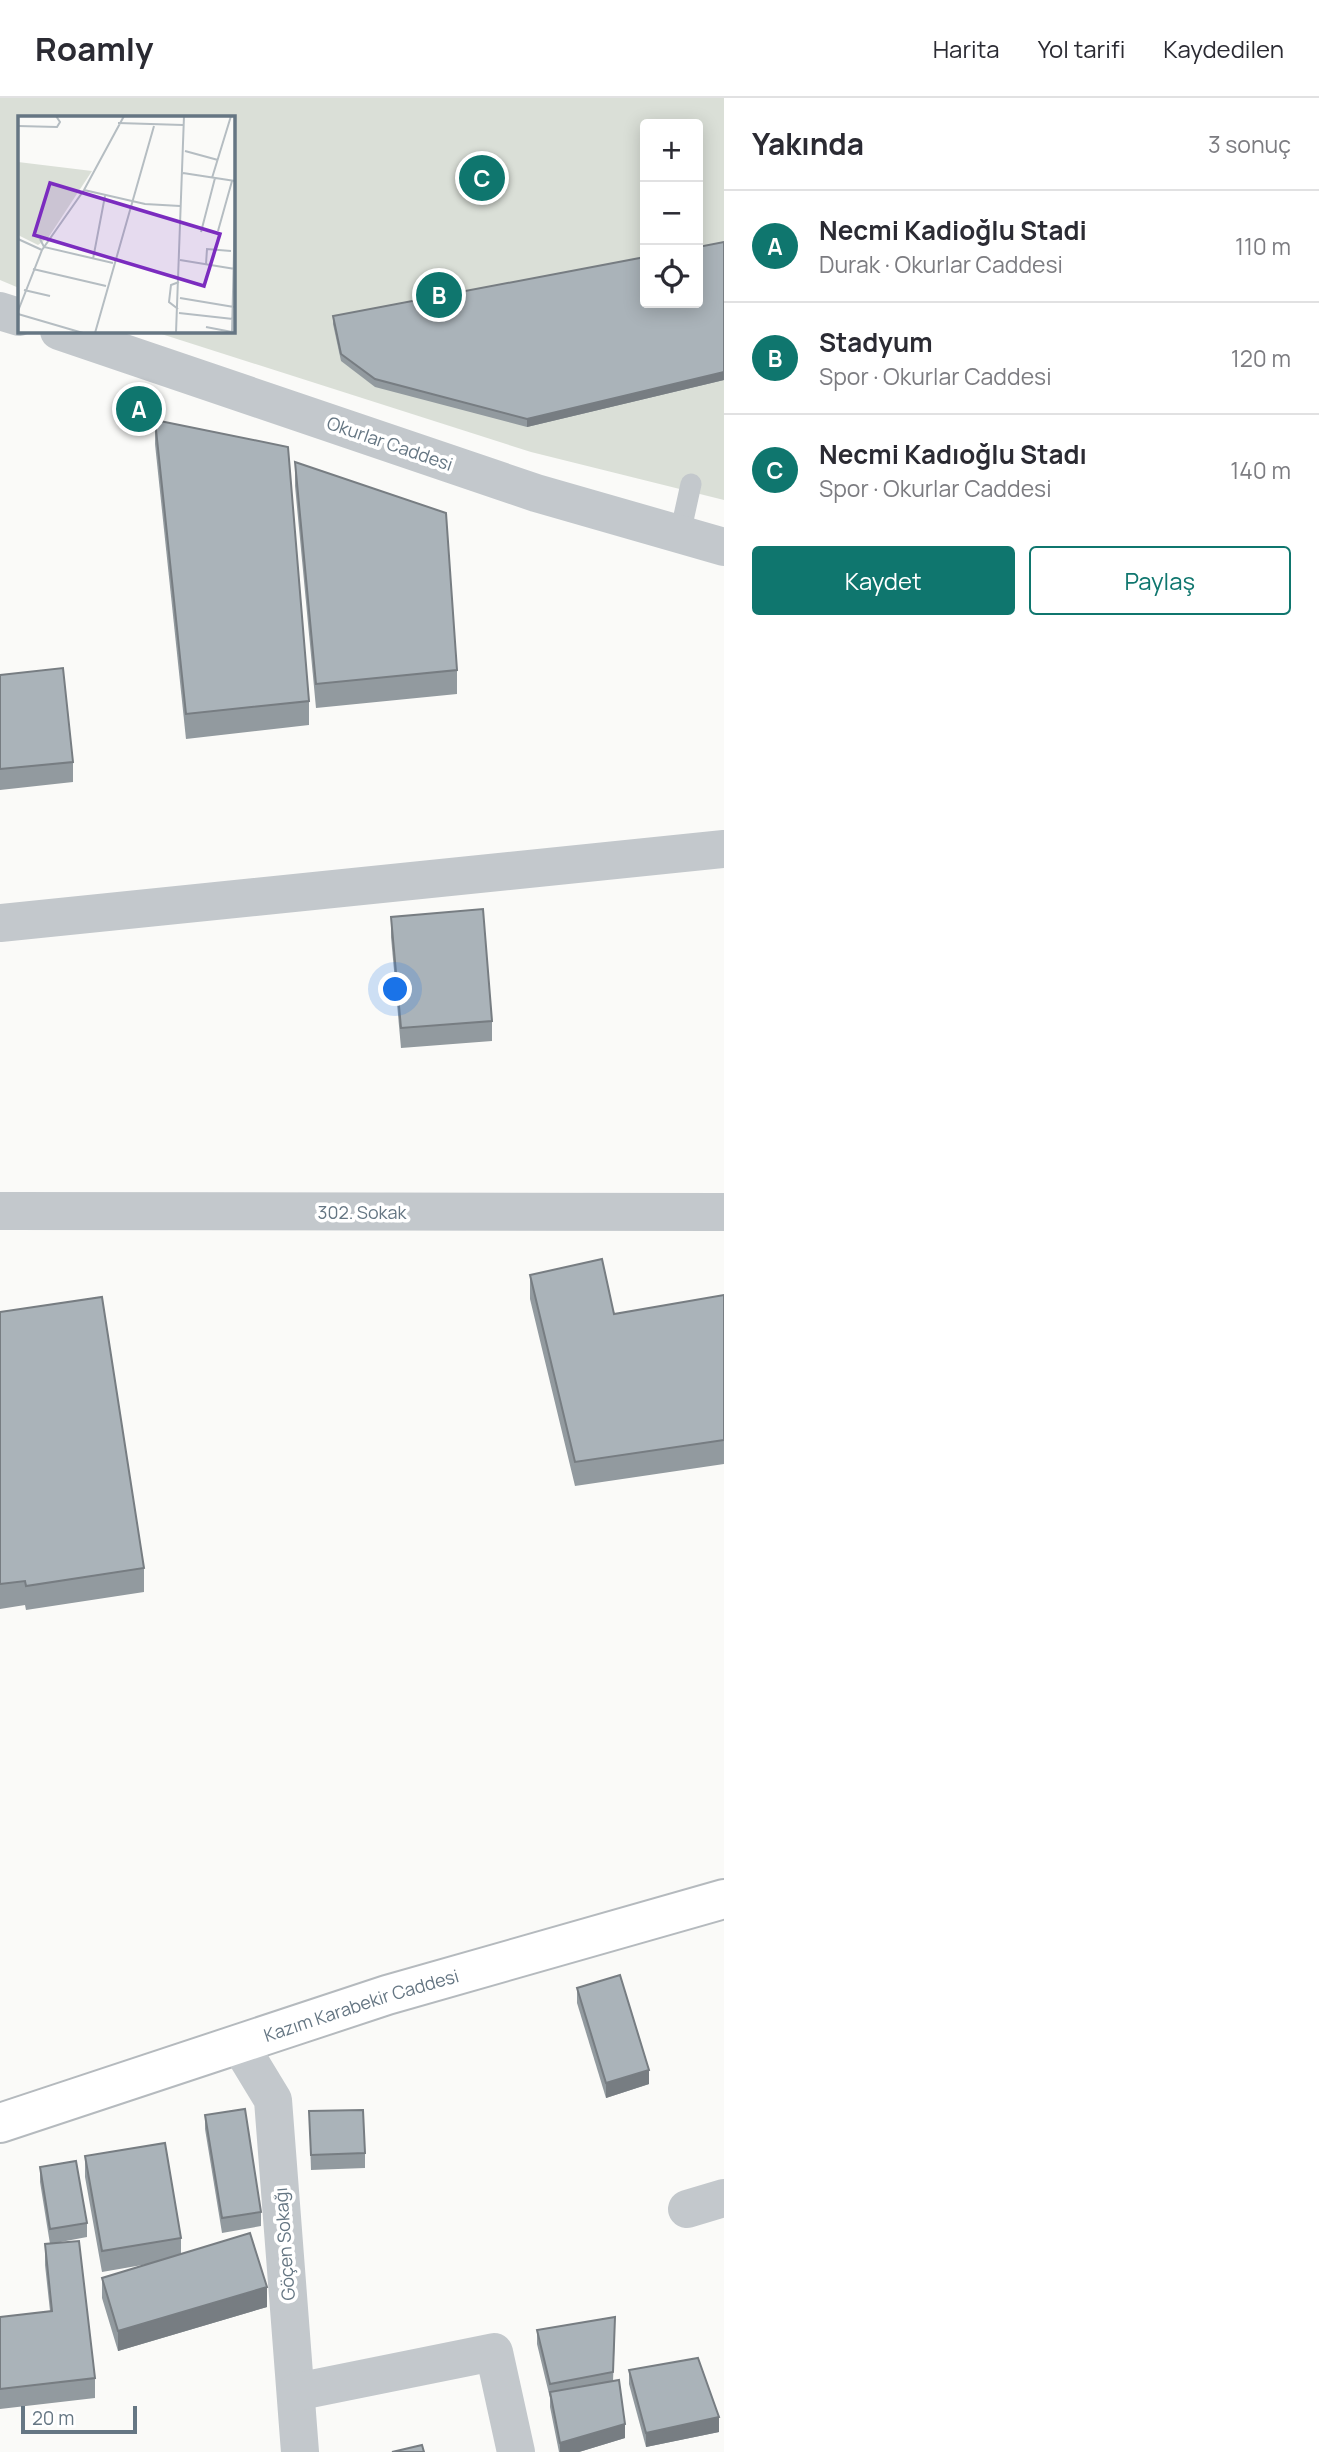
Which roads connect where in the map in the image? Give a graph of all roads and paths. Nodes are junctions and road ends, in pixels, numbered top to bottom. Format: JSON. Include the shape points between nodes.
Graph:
{"nodes":[{"id":1,"x":0,"y":311,"type":"edge"},
{"id":2,"x":18,"y":317,"type":"edge"},
{"id":3,"x":62,"y":332,"type":"edge"},
{"id":4,"x":691,"y":484,"type":"dead end"},
{"id":5,"x":680,"y":534,"type":"junction"},
{"id":6,"x":724,"y":547,"type":"edge"},
{"id":7,"x":724,"y":849,"type":"edge"},
{"id":8,"x":0,"y":923,"type":"edge"},
{"id":9,"x":0,"y":1212,"type":"edge"},
{"id":10,"x":724,"y":1212,"type":"edge"},
{"id":11,"x":724,"y":1899,"type":"edge"},
{"id":12,"x":239,"y":2044,"type":"junction"},
{"id":13,"x":0,"y":2123,"type":"edge"},
{"id":14,"x":724,"y":2198,"type":"edge"},
{"id":15,"x":687,"y":2209,"type":"dead end"},
{"id":16,"x":296,"y":2392,"type":"junction"},
{"id":17,"x":300,"y":2452,"type":"edge"},
{"id":18,"x":516,"y":2452,"type":"edge"}],
"edges":[{"from":1,"to":2,"type":"street"},
{"from":3,"to":5,"type":"street","name":"Okurlar Caddesi","via":[[536,493]]},
{"from":4,"to":5,"type":"lane"},
{"from":5,"to":6,"type":"street","name":"Okurlar Caddesi"},
{"from":7,"to":8,"type":"street"},
{"from":9,"to":10,"type":"street","name":"302. Sokak"},
{"from":11,"to":12,"type":"main road","name":"Kazım Karabekir Caddesi","via":[[387,1996]]},
{"from":12,"to":13,"type":"main road","name":"Kazım Karabekir Caddesi"},
{"from":12,"to":16,"type":"street","name":"Göçen Sokağı","via":[[273,2100]]},
{"from":14,"to":15,"type":"street"},
{"from":16,"to":17,"type":"street","name":"Göçen Sokağı"},
{"from":16,"to":18,"type":"street","via":[[494,2352]]}]}
